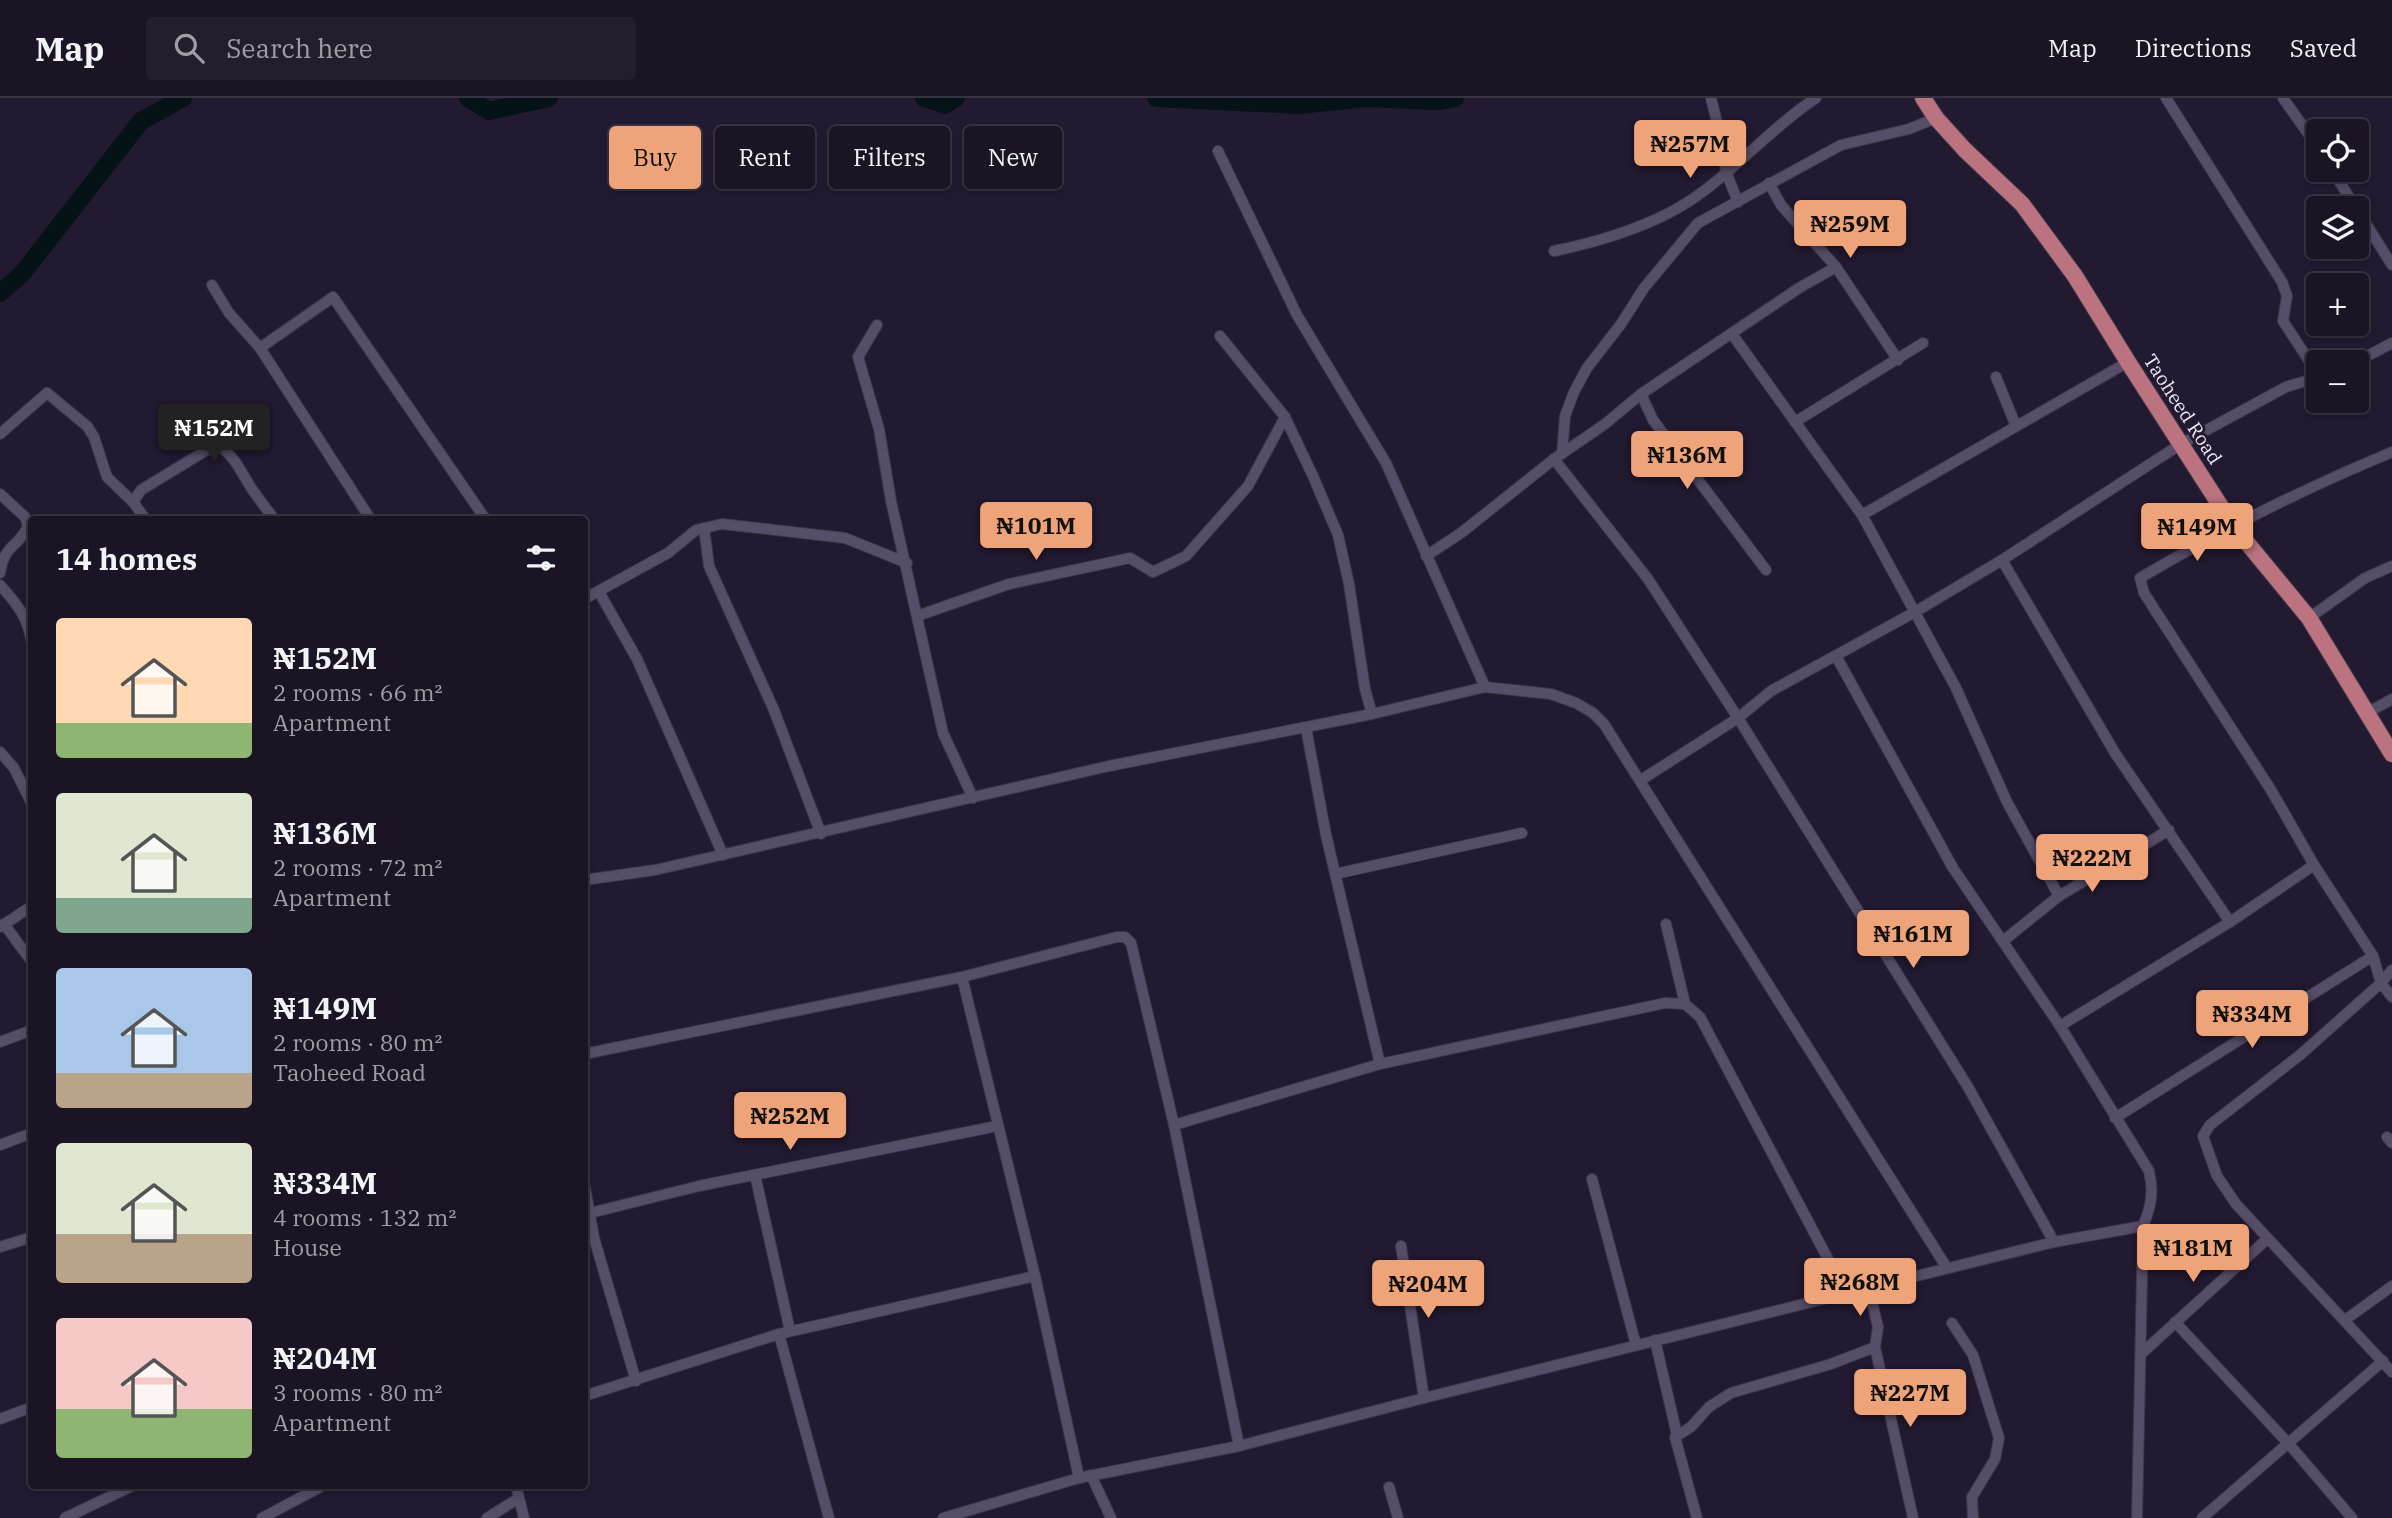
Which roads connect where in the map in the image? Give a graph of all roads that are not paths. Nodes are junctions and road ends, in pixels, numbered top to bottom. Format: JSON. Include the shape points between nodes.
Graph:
{"nodes":[{"id":1,"x":1711,"y":98,"type":"edge"},
{"id":2,"x":1816,"y":98,"type":"edge"},
{"id":3,"x":1923,"y":98,"type":"edge"},
{"id":4,"x":2166,"y":98,"type":"edge"},
{"id":5,"x":2283,"y":98,"type":"edge"},
{"id":6,"x":1936,"y":118,"type":"junction"},
{"id":7,"x":2306,"y":131,"type":"edge"},
{"id":8,"x":1218,"y":151,"type":"dead end"},
{"id":9,"x":1726,"y":172,"type":"junction"},
{"id":10,"x":2340,"y":182,"type":"edge"},
{"id":11,"x":1769,"y":183,"type":"junction"},
{"id":12,"x":1738,"y":202,"type":"junction"},
{"id":13,"x":1554,"y":251,"type":"dead end"},
{"id":14,"x":2392,"y":265,"type":"edge"},
{"id":15,"x":1836,"y":267,"type":"junction"},
{"id":16,"x":212,"y":285,"type":"dead end"},
{"id":17,"x":877,"y":325,"type":"dead end"},
{"id":18,"x":1732,"y":334,"type":"junction"},
{"id":19,"x":1220,"y":336,"type":"dead end"},
{"id":20,"x":1923,"y":343,"type":"dead end"},
{"id":21,"x":2392,"y":343,"type":"edge"},
{"id":22,"x":260,"y":348,"type":"junction"},
{"id":23,"x":2369,"y":355,"type":"edge"},
{"id":24,"x":2306,"y":357,"type":"edge"},
{"id":25,"x":1898,"y":360,"type":"junction"},
{"id":26,"x":2127,"y":362,"type":"junction"},
{"id":27,"x":1996,"y":377,"type":"dead end"},
{"id":28,"x":2306,"y":381,"type":"edge"},
{"id":29,"x":1641,"y":394,"type":"junction"},
{"id":30,"x":1285,"y":417,"type":"junction"},
{"id":31,"x":1795,"y":422,"type":"junction"},
{"id":32,"x":2016,"y":426,"type":"junction"},
{"id":33,"x":0,"y":434,"type":"edge"},
{"id":34,"x":2181,"y":444,"type":"junction"},
{"id":35,"x":2392,"y":452,"type":"edge"},
{"id":36,"x":1558,"y":456,"type":"junction"},
{"id":37,"x":0,"y":494,"type":"edge"},
{"id":38,"x":133,"y":502,"type":"junction"},
{"id":39,"x":1862,"y":515,"type":"junction"},
{"id":40,"x":143,"y":516,"type":"edge"},
{"id":41,"x":272,"y":516,"type":"edge"},
{"id":42,"x":366,"y":516,"type":"edge"},
{"id":43,"x":483,"y":516,"type":"edge"},
{"id":44,"x":28,"y":527,"type":"edge"},
{"id":45,"x":2234,"y":527,"type":"junction"},
{"id":46,"x":704,"y":528,"type":"junction"},
{"id":47,"x":28,"y":531,"type":"edge"},
{"id":48,"x":1426,"y":556,"type":"junction"},
{"id":49,"x":2002,"y":560,"type":"junction"},
{"id":50,"x":906,"y":564,"type":"junction"},
{"id":51,"x":2392,"y":566,"type":"edge"},
{"id":52,"x":1766,"y":570,"type":"dead end"},
{"id":53,"x":0,"y":573,"type":"edge"},
{"id":54,"x":0,"y":586,"type":"edge"},
{"id":55,"x":599,"y":592,"type":"junction"},
{"id":56,"x":588,"y":597,"type":"edge"},
{"id":57,"x":1915,"y":612,"type":"junction"},
{"id":58,"x":917,"y":616,"type":"junction"},
{"id":59,"x":2309,"y":618,"type":"junction"},
{"id":60,"x":28,"y":622,"type":"edge"},
{"id":61,"x":1836,"y":656,"type":"junction"},
{"id":62,"x":1485,"y":687,"type":"junction"},
{"id":63,"x":2392,"y":699,"type":"edge"},
{"id":64,"x":2367,"y":713,"type":"junction"},
{"id":65,"x":1372,"y":714,"type":"junction"},
{"id":66,"x":1738,"y":718,"type":"junction"},
{"id":67,"x":1306,"y":727,"type":"junction"},
{"id":68,"x":0,"y":752,"type":"edge"},
{"id":69,"x":2392,"y":754,"type":"edge"},
{"id":70,"x":1641,"y":780,"type":"junction"},
{"id":71,"x":28,"y":796,"type":"edge"},
{"id":72,"x":972,"y":798,"type":"junction"},
{"id":73,"x":2169,"y":830,"type":"junction"},
{"id":74,"x":1522,"y":833,"type":"dead end"},
{"id":75,"x":821,"y":834,"type":"junction"},
{"id":76,"x":723,"y":855,"type":"junction"},
{"id":77,"x":2314,"y":865,"type":"junction"},
{"id":78,"x":1335,"y":874,"type":"junction"},
{"id":79,"x":588,"y":879,"type":"edge"},
{"id":80,"x":2059,"y":896,"type":"junction"},
{"id":81,"x":28,"y":909,"type":"edge"},
{"id":82,"x":2230,"y":922,"type":"junction"},
{"id":83,"x":1666,"y":924,"type":"dead end"},
{"id":84,"x":2,"y":925,"type":"edge"},
{"id":85,"x":2003,"y":941,"type":"junction"},
{"id":86,"x":2372,"y":956,"type":"junction"},
{"id":87,"x":28,"y":957,"type":"edge"},
{"id":88,"x":2392,"y":970,"type":"edge"},
{"id":89,"x":962,"y":977,"type":"junction"},
{"id":90,"x":2381,"y":983,"type":"junction"},
{"id":91,"x":2392,"y":997,"type":"edge"},
{"id":92,"x":1685,"y":1004,"type":"junction"},
{"id":93,"x":2060,"y":1026,"type":"junction"},
{"id":94,"x":28,"y":1032,"type":"edge"},
{"id":95,"x":0,"y":1042,"type":"edge"},
{"id":96,"x":588,"y":1053,"type":"edge"},
{"id":97,"x":1380,"y":1064,"type":"junction"},
{"id":98,"x":2115,"y":1118,"type":"junction"},
{"id":99,"x":1174,"y":1125,"type":"junction"},
{"id":100,"x":997,"y":1126,"type":"junction"},
{"id":101,"x":28,"y":1134,"type":"edge"},
{"id":102,"x":0,"y":1145,"type":"edge"},
{"id":103,"x":755,"y":1175,"type":"junction"},
{"id":104,"x":1592,"y":1179,"type":"dead end"},
{"id":105,"x":588,"y":1203,"type":"edge"},
{"id":106,"x":590,"y":1213,"type":"junction"},
{"id":107,"x":2143,"y":1226,"type":"junction"},
{"id":108,"x":28,"y":1238,"type":"edge"},
{"id":109,"x":589,"y":1239,"type":"edge"},
{"id":110,"x":2267,"y":1239,"type":"junction"},
{"id":111,"x":2054,"y":1242,"type":"junction"},
{"id":112,"x":1401,"y":1246,"type":"dead end"},
{"id":113,"x":0,"y":1247,"type":"edge"},
{"id":114,"x":1947,"y":1269,"type":"junction"},
{"id":115,"x":1035,"y":1276,"type":"junction"},
{"id":116,"x":2392,"y":1286,"type":"edge"},
{"id":117,"x":1869,"y":1289,"type":"junction"},
{"id":118,"x":1846,"y":1293,"type":"junction"},
{"id":119,"x":2345,"y":1320,"type":"junction"},
{"id":120,"x":2175,"y":1322,"type":"junction"},
{"id":121,"x":1952,"y":1323,"type":"dead end"},
{"id":122,"x":784,"y":1333,"type":"junction"},
{"id":123,"x":1655,"y":1340,"type":"junction"},
{"id":124,"x":1636,"y":1345,"type":"junction"},
{"id":125,"x":1875,"y":1347,"type":"junction"},
{"id":126,"x":2141,"y":1354,"type":"junction"},
{"id":127,"x":2383,"y":1361,"type":"junction"},
{"id":128,"x":2392,"y":1372,"type":"edge"},
{"id":129,"x":636,"y":1381,"type":"junction"},
{"id":130,"x":588,"y":1395,"type":"edge"},
{"id":131,"x":1424,"y":1398,"type":"junction"},
{"id":132,"x":28,"y":1408,"type":"edge"},
{"id":133,"x":0,"y":1419,"type":"edge"},
{"id":134,"x":1677,"y":1436,"type":"junction"},
{"id":135,"x":2288,"y":1443,"type":"junction"},
{"id":136,"x":1239,"y":1446,"type":"junction"},
{"id":137,"x":1091,"y":1475,"type":"junction"},
{"id":138,"x":1079,"y":1478,"type":"junction"},
{"id":139,"x":1389,"y":1487,"type":"dead end"},
{"id":140,"x":126,"y":1489,"type":"edge"},
{"id":141,"x":316,"y":1489,"type":"edge"},
{"id":142,"x":517,"y":1489,"type":"edge"},
{"id":143,"x":519,"y":1498,"type":"junction"},
{"id":144,"x":65,"y":1518,"type":"edge"},
{"id":145,"x":262,"y":1518,"type":"edge"},
{"id":146,"x":487,"y":1518,"type":"edge"},
{"id":147,"x":524,"y":1518,"type":"edge"},
{"id":148,"x":829,"y":1518,"type":"edge"},
{"id":149,"x":943,"y":1518,"type":"edge"},
{"id":150,"x":1111,"y":1518,"type":"edge"},
{"id":151,"x":1398,"y":1518,"type":"edge"},
{"id":152,"x":1697,"y":1518,"type":"edge"},
{"id":153,"x":1913,"y":1518,"type":"edge"},
{"id":154,"x":1973,"y":1518,"type":"edge"},
{"id":155,"x":2137,"y":1518,"type":"edge"},
{"id":156,"x":2202,"y":1518,"type":"edge"},
{"id":157,"x":2353,"y":1518,"type":"edge"}],
"edges":[{"from":1,"to":9,"type":"street"},
{"from":2,"to":9,"type":"street"},
{"from":3,"to":6,"type":"main road","name":"Taoheed Road"},
{"from":4,"to":24,"type":"street","via":[[2282,282],[2287,296],[2283,321]]},
{"from":5,"to":7,"type":"street"},
{"from":6,"to":11,"type":"street","via":[[1841,145]]},
{"from":6,"to":26,"type":"main road","name":"Taoheed Road","via":[[2022,204],[2075,276]]},
{"from":8,"to":48,"type":"street","via":[[1297,315],[1386,463]]},
{"from":9,"to":12,"type":"street"},
{"from":9,"to":13,"type":"street","via":[[1668,214],[1603,240]]},
{"from":10,"to":14,"type":"street"},
{"from":11,"to":12,"type":"street"},
{"from":11,"to":15,"type":"street","via":[[1781,205]]},
{"from":12,"to":36,"type":"street","via":[[1693,228],[1587,368],[1565,416]]},
{"from":15,"to":18,"type":"street"},
{"from":15,"to":25,"type":"street"},
{"from":16,"to":22,"type":"street"},
{"from":17,"to":50,"type":"street","via":[[858,357],[879,429]]},
{"from":18,"to":29,"type":"street"},
{"from":18,"to":31,"type":"street"},
{"from":19,"to":30,"type":"street"},
{"from":20,"to":25,"type":"street"},
{"from":21,"to":23,"type":"street"},
{"from":22,"to":42,"type":"street"},
{"from":22,"to":43,"type":"street","via":[[333,297]]},
{"from":25,"to":31,"type":"street"},
{"from":26,"to":32,"type":"street"},
{"from":26,"to":34,"type":"main road","name":"Taoheed Road"},
{"from":27,"to":32,"type":"street"},
{"from":28,"to":34,"type":"street","via":[[2286,387]]},
{"from":29,"to":36,"type":"street"},
{"from":29,"to":52,"type":"street","via":[[1653,420]]},
{"from":30,"to":58,"type":"street","via":[[1248,486],[1186,556],[1153,572],[1130,558],[1009,584]]},
{"from":30,"to":65,"type":"street","via":[[1338,535]]},
{"from":31,"to":39,"type":"street"},
{"from":32,"to":39,"type":"street"},
{"from":33,"to":38,"type":"street","via":[[47,393],[87,426],[107,477]]},
{"from":34,"to":45,"type":"main road","name":"Taoheed Road"},
{"from":34,"to":49,"type":"street"},
{"from":35,"to":45,"type":"street"},
{"from":36,"to":48,"type":"street"},
{"from":36,"to":66,"type":"street","via":[[1648,579]]},
{"from":37,"to":44,"type":"street","via":[[25,517]]},
{"from":38,"to":40,"type":"street"},
{"from":38,"to":41,"type":"street","via":[[141,490],[215,445],[234,459]]},
{"from":39,"to":57,"type":"street"},
{"from":45,"to":59,"type":"main road","name":"Taoheed Road"},
{"from":45,"to":77,"type":"street","via":[[2140,578],[2144,593]]},
{"from":46,"to":50,"type":"street","via":[[722,524],[845,538]]},
{"from":46,"to":55,"type":"street"},
{"from":46,"to":75,"type":"street","via":[[709,566],[774,710]]},
{"from":47,"to":53,"type":"street","via":[[9,547]]},
{"from":48,"to":62,"type":"street"},
{"from":49,"to":57,"type":"street"},
{"from":49,"to":73,"type":"street","via":[[2115,753]]},
{"from":50,"to":58,"type":"street"},
{"from":51,"to":59,"type":"street","via":[[2365,578]]},
{"from":54,"to":60,"type":"street"},
{"from":55,"to":56,"type":"street"},
{"from":55,"to":76,"type":"street","via":[[637,659]]},
{"from":57,"to":61,"type":"street"},
{"from":57,"to":80,"type":"street","via":[[1956,688],[2007,802]]},
{"from":58,"to":72,"type":"street","via":[[943,733]]},
{"from":59,"to":64,"type":"main road","name":"Taoheed Road"},
{"from":61,"to":66,"type":"street","via":[[1771,691]]},
{"from":61,"to":85,"type":"street","via":[[1953,868]]},
{"from":62,"to":65,"type":"street"},
{"from":62,"to":70,"type":"street","via":[[1551,694],[1593,713]]},
{"from":63,"to":64,"type":"street"},
{"from":64,"to":69,"type":"main road","name":"Taoheed Road"},
{"from":65,"to":67,"type":"street"},
{"from":66,"to":70,"type":"street"},
{"from":66,"to":111,"type":"street","via":[[1968,1087]]},
{"from":67,"to":72,"type":"street"},
{"from":67,"to":78,"type":"street"},
{"from":68,"to":71,"type":"street"},
{"from":70,"to":114,"type":"street"},
{"from":72,"to":75,"type":"street"},
{"from":73,"to":80,"type":"street"},
{"from":73,"to":82,"type":"street"},
{"from":74,"to":78,"type":"street"},
{"from":75,"to":76,"type":"street"},
{"from":76,"to":79,"type":"street"},
{"from":77,"to":82,"type":"street"},
{"from":77,"to":86,"type":"street"},
{"from":78,"to":97,"type":"street"},
{"from":80,"to":85,"type":"street"},
{"from":81,"to":84,"type":"street"},
{"from":82,"to":93,"type":"street"},
{"from":83,"to":92,"type":"street"},
{"from":84,"to":87,"type":"street"},
{"from":85,"to":93,"type":"street"},
{"from":86,"to":90,"type":"street"},
{"from":86,"to":98,"type":"street"},
{"from":88,"to":90,"type":"street"},
{"from":89,"to":96,"type":"street"},
{"from":89,"to":99,"type":"street","via":[[1125,937],[1131,943]]},
{"from":89,"to":100,"type":"street"},
{"from":90,"to":91,"type":"street"},
{"from":90,"to":110,"type":"street","via":[[2300,1055],[2210,1125],[2203,1136],[2217,1176]]},
{"from":92,"to":97,"type":"street","via":[[1665,1003]]},
{"from":92,"to":118,"type":"street","via":[[1700,1017]]},
{"from":93,"to":98,"type":"street"},
{"from":94,"to":95,"type":"street"},
{"from":97,"to":99,"type":"street"},
{"from":98,"to":107,"type":"street","via":[[2149,1171],[2151,1208]]},
{"from":99,"to":136,"type":"street"},
{"from":100,"to":103,"type":"street"},
{"from":100,"to":115,"type":"street"},
{"from":101,"to":102,"type":"street"},
{"from":103,"to":106,"type":"street"},
{"from":103,"to":122,"type":"street"},
{"from":104,"to":124,"type":"street"},
{"from":105,"to":106,"type":"street"},
{"from":106,"to":109,"type":"street"},
{"from":107,"to":111,"type":"street"},
{"from":107,"to":126,"type":"street"},
{"from":108,"to":113,"type":"street"},
{"from":109,"to":129,"type":"street"},
{"from":110,"to":119,"type":"street"},
{"from":110,"to":120,"type":"street"},
{"from":111,"to":114,"type":"street"},
{"from":112,"to":131,"type":"street"},
{"from":114,"to":117,"type":"street"},
{"from":115,"to":122,"type":"street"},
{"from":115,"to":138,"type":"street"},
{"from":116,"to":119,"type":"street"},
{"from":117,"to":118,"type":"street"},
{"from":117,"to":125,"type":"street","via":[[1878,1327]]},
{"from":118,"to":123,"type":"street"},
{"from":119,"to":127,"type":"street"},
{"from":120,"to":126,"type":"street"},
{"from":120,"to":135,"type":"street"},
{"from":121,"to":154,"type":"street","via":[[1973,1355],[1998,1438],[1995,1459],[1972,1497]]},
{"from":122,"to":129,"type":"street"},
{"from":122,"to":148,"type":"street"},
{"from":123,"to":124,"type":"street"},
{"from":123,"to":134,"type":"street"},
{"from":124,"to":131,"type":"street"},
{"from":125,"to":134,"type":"street","via":[[1731,1393]]},
{"from":125,"to":153,"type":"street"},
{"from":126,"to":155,"type":"street"},
{"from":127,"to":128,"type":"street"},
{"from":127,"to":135,"type":"street"},
{"from":129,"to":130,"type":"street"},
{"from":131,"to":136,"type":"street"},
{"from":132,"to":133,"type":"street"},
{"from":134,"to":152,"type":"street"},
{"from":135,"to":156,"type":"street"},
{"from":135,"to":157,"type":"street"},
{"from":136,"to":137,"type":"street"},
{"from":137,"to":138,"type":"street"},
{"from":137,"to":150,"type":"street"},
{"from":138,"to":149,"type":"street"},
{"from":139,"to":151,"type":"street"},
{"from":140,"to":144,"type":"street"},
{"from":141,"to":145,"type":"street"},
{"from":142,"to":143,"type":"street"},
{"from":143,"to":146,"type":"street"},
{"from":143,"to":147,"type":"street"}]}
